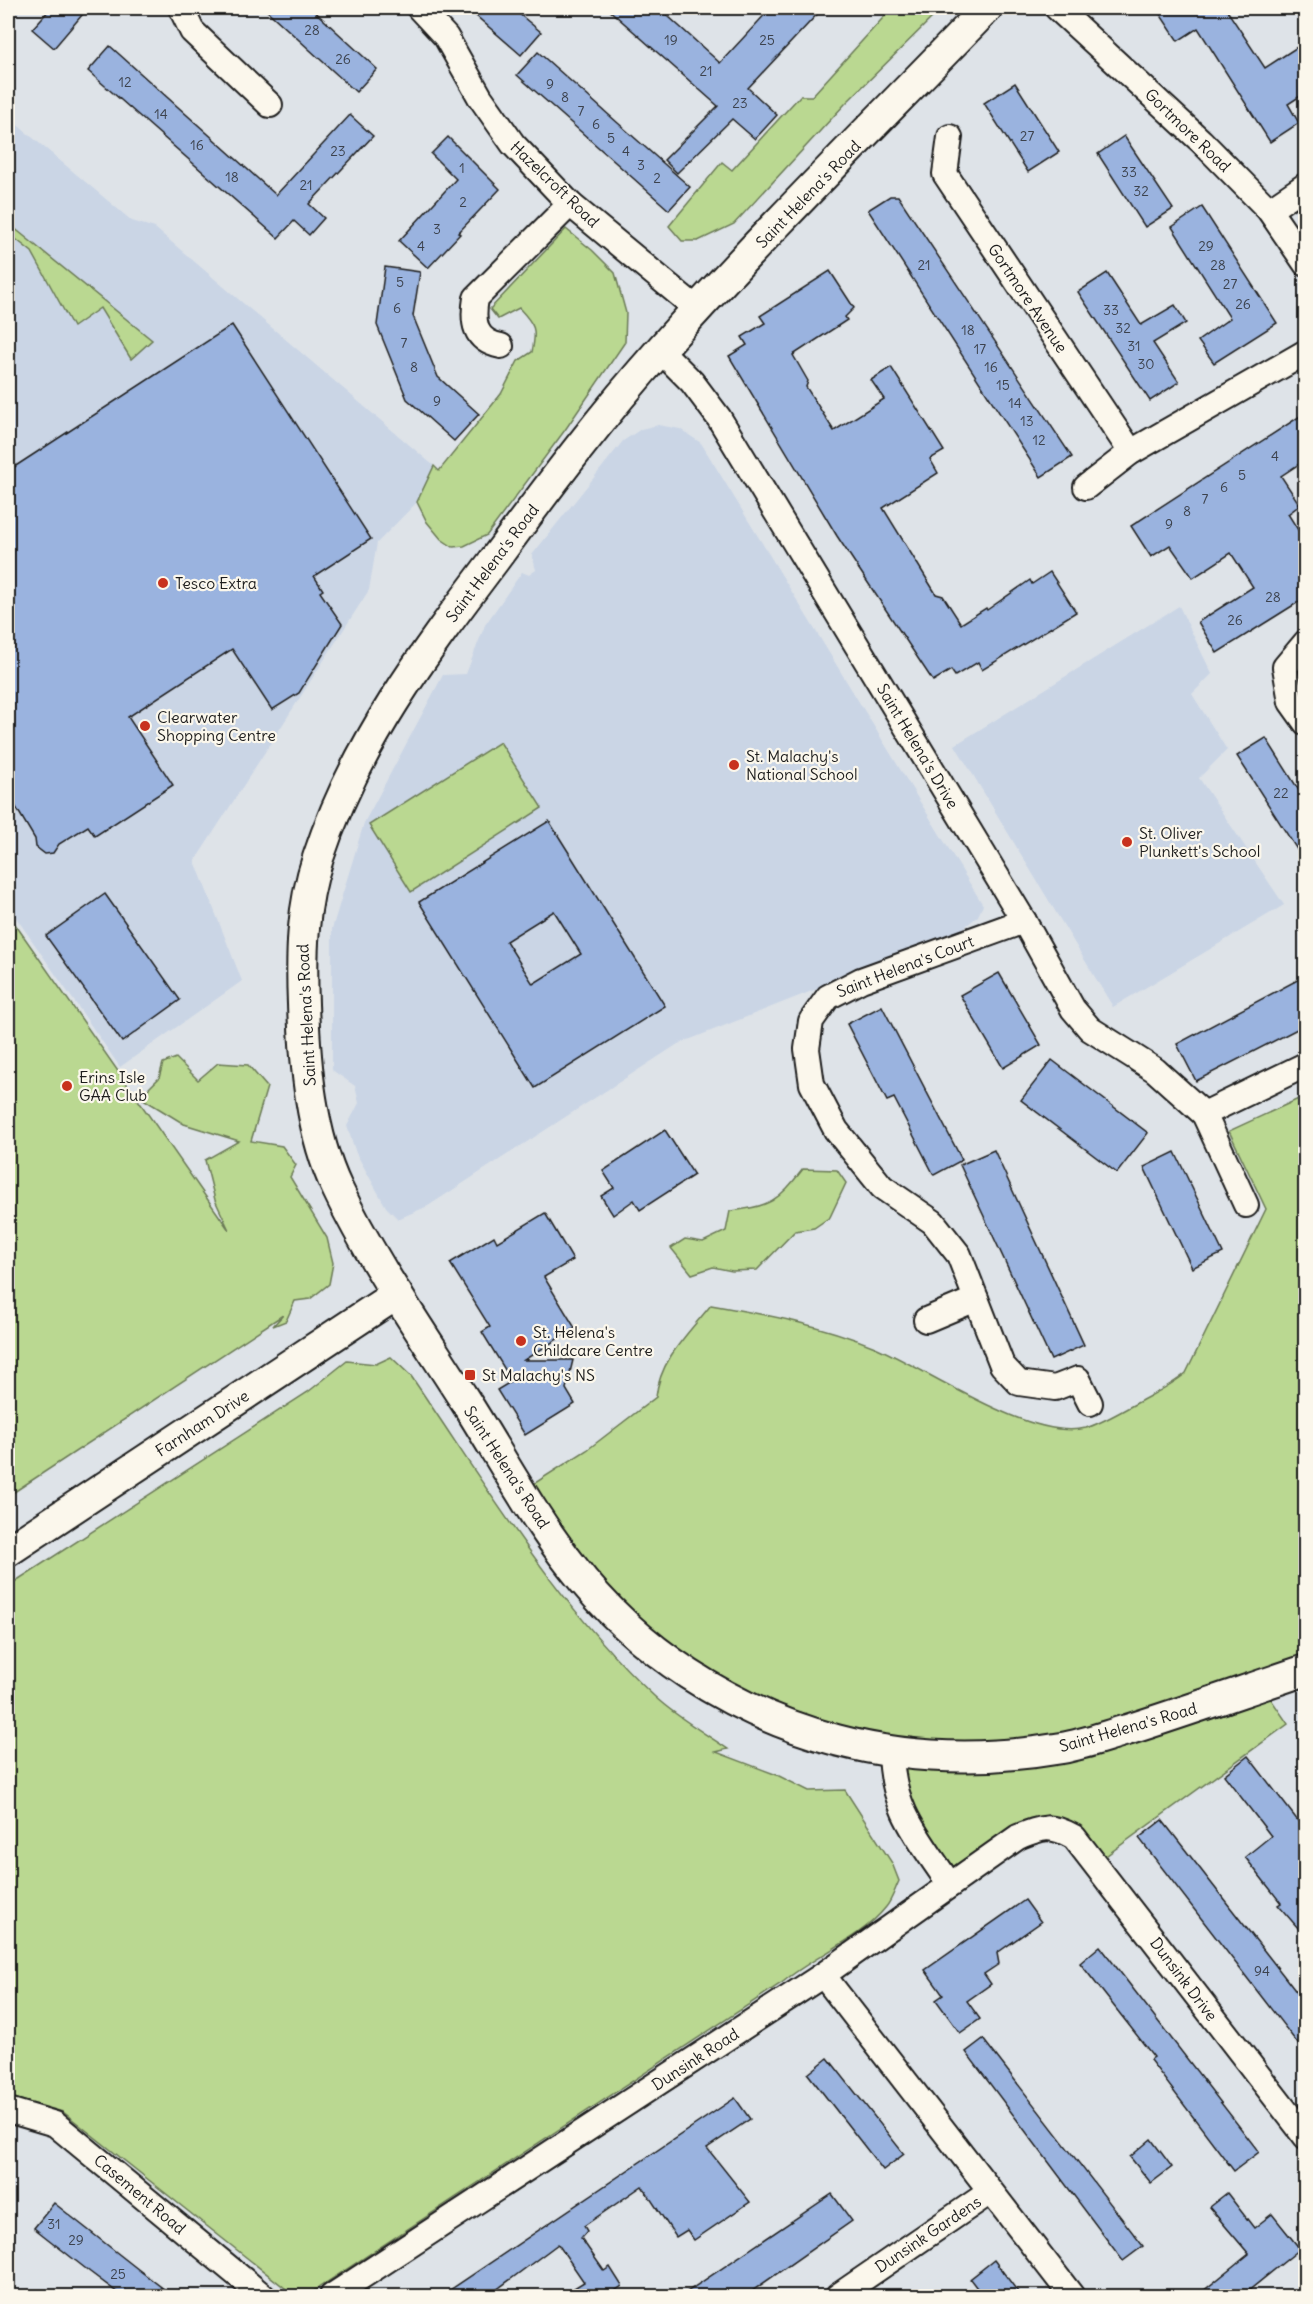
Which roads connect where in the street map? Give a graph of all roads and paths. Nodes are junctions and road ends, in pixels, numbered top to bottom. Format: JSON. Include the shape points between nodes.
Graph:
{"nodes":[{"id":1,"x":181,"y":8,"type":"edge"},
{"id":2,"x":419,"y":8,"type":"edge"},
{"id":3,"x":987,"y":8,"type":"edge"},
{"id":4,"x":1057,"y":8,"type":"edge"},
{"id":5,"x":270,"y":105,"type":"dead end"},
{"id":6,"x":950,"y":137,"type":"dead end"},
{"id":7,"x":1305,"y":185,"type":"edge"},
{"id":8,"x":570,"y":204,"type":"junction"},
{"id":9,"x":1269,"y":210,"type":"junction"},
{"id":10,"x":1305,"y":264,"type":"edge"},
{"id":11,"x":698,"y":309,"type":"junction"},
{"id":12,"x":501,"y":346,"type":"dead end"},
{"id":13,"x":660,"y":350,"type":"junction"},
{"id":14,"x":1305,"y":352,"type":"edge"},
{"id":15,"x":1131,"y":452,"type":"junction"},
{"id":16,"x":1086,"y":487,"type":"dead end"},
{"id":17,"x":1305,"y":642,"type":"edge"},
{"id":18,"x":1305,"y":723,"type":"edge"},
{"id":19,"x":1024,"y":921,"type":"junction"},
{"id":20,"x":1305,"y":1065,"type":"edge"},
{"id":21,"x":1204,"y":1114,"type":"junction"},
{"id":22,"x":1246,"y":1205,"type":"dead end"},
{"id":23,"x":397,"y":1294,"type":"junction"},
{"id":24,"x":976,"y":1299,"type":"junction"},
{"id":25,"x":927,"y":1320,"type":"dead end"},
{"id":26,"x":1090,"y":1403,"type":"dead end"},
{"id":27,"x":8,"y":1551,"type":"edge"},
{"id":28,"x":1305,"y":1670,"type":"edge"},
{"id":29,"x":891,"y":1752,"type":"junction"},
{"id":30,"x":1057,"y":1828,"type":"joint"},
{"id":31,"x":950,"y":1885,"type":"junction"},
{"id":32,"x":822,"y":1975,"type":"junction"},
{"id":33,"x":8,"y":2110,"type":"edge"},
{"id":34,"x":1305,"y":2137,"type":"edge"},
{"id":35,"x":990,"y":2193,"type":"junction"},
{"id":36,"x":263,"y":2296,"type":"edge"},
{"id":37,"x":333,"y":2296,"type":"edge"},
{"id":38,"x":838,"y":2296,"type":"edge"},
{"id":39,"x":1072,"y":2296,"type":"edge"}],
"edges":[{"from":1,"to":5,"type":"street","via":[[192,31]]},
{"from":2,"to":8,"type":"street","name":"Hazelcroft Road","via":[[446,37],[480,98],[513,144]]},
{"from":3,"to":11,"type":"street","name":"Saint Helena's Road"},
{"from":4,"to":9,"type":"street","name":"Gortmore Road","via":[[1201,141]]},
{"from":6,"to":15,"type":"street","name":"Gortmore Avenue","via":[[945,174]]},
{"from":7,"to":9,"type":"street"},
{"from":8,"to":11,"type":"street","name":"Hazelcroft Road"},
{"from":8,"to":12,"type":"street","via":[[476,298],[473,316],[477,333],[488,344]]},
{"from":9,"to":10,"type":"street","name":"Gortmore Road"},
{"from":11,"to":13,"type":"street","name":"Saint Helena's Road"},
{"from":13,"to":19,"type":"street","name":"Saint Helena's Drive","via":[[692,382],[719,418]]},
{"from":13,"to":23,"type":"street","name":"Saint Helena's Road","via":[[573,454],[396,695],[343,791],[316,862],[305,906],[301,955],[305,1052],[312,1106],[334,1184]]},
{"from":14,"to":15,"type":"street"},
{"from":15,"to":16,"type":"street"},
{"from":17,"to":18,"type":"street","via":[[1285,667],[1291,702]]},
{"from":19,"to":21,"type":"street","name":"Saint Helena's Drive","via":[[1073,1009],[1090,1029],[1155,1070]]},
{"from":19,"to":24,"type":"street","name":"Saint Helena's Court","via":[[861,980],[828,997],[811,1021],[807,1049],[812,1084],[836,1130],[882,1187],[933,1222],[958,1256]]},
{"from":20,"to":21,"type":"street"},
{"from":21,"to":22,"type":"street","name":"Saint Helena's Drive"},
{"from":23,"to":27,"type":"street","name":"Farnham Drive"},
{"from":23,"to":29,"type":"street","name":"Saint Helena's Road","via":[[570,1565],[612,1612],[700,1682],[763,1715],[840,1741]]},
{"from":24,"to":25,"type":"street"},
{"from":24,"to":26,"type":"street","name":"Saint Helena's Court","via":[[1002,1365],[1019,1383],[1055,1388],[1078,1378]]},
{"from":28,"to":29,"type":"street","name":"Saint Helena's Road","via":[[1069,1747],[944,1759]]},
{"from":29,"to":31,"type":"street","via":[[896,1797],[904,1816]]},
{"from":30,"to":31,"type":"street","name":"Dunsink Road","via":[[1040,1828],[1018,1837]]},
{"from":30,"to":34,"type":"street","name":"Dunsink Drive","via":[[1074,1837]]},
{"from":31,"to":32,"type":"street","name":"Dunsink Road"},
{"from":32,"to":35,"type":"street"},
{"from":32,"to":37,"type":"street","name":"Dunsink Road"},
{"from":33,"to":36,"type":"street","name":"Casement Road","via":[[55,2124]]},
{"from":35,"to":38,"type":"street","name":"Dunsink Gardens"},
{"from":35,"to":39,"type":"street"}]}
